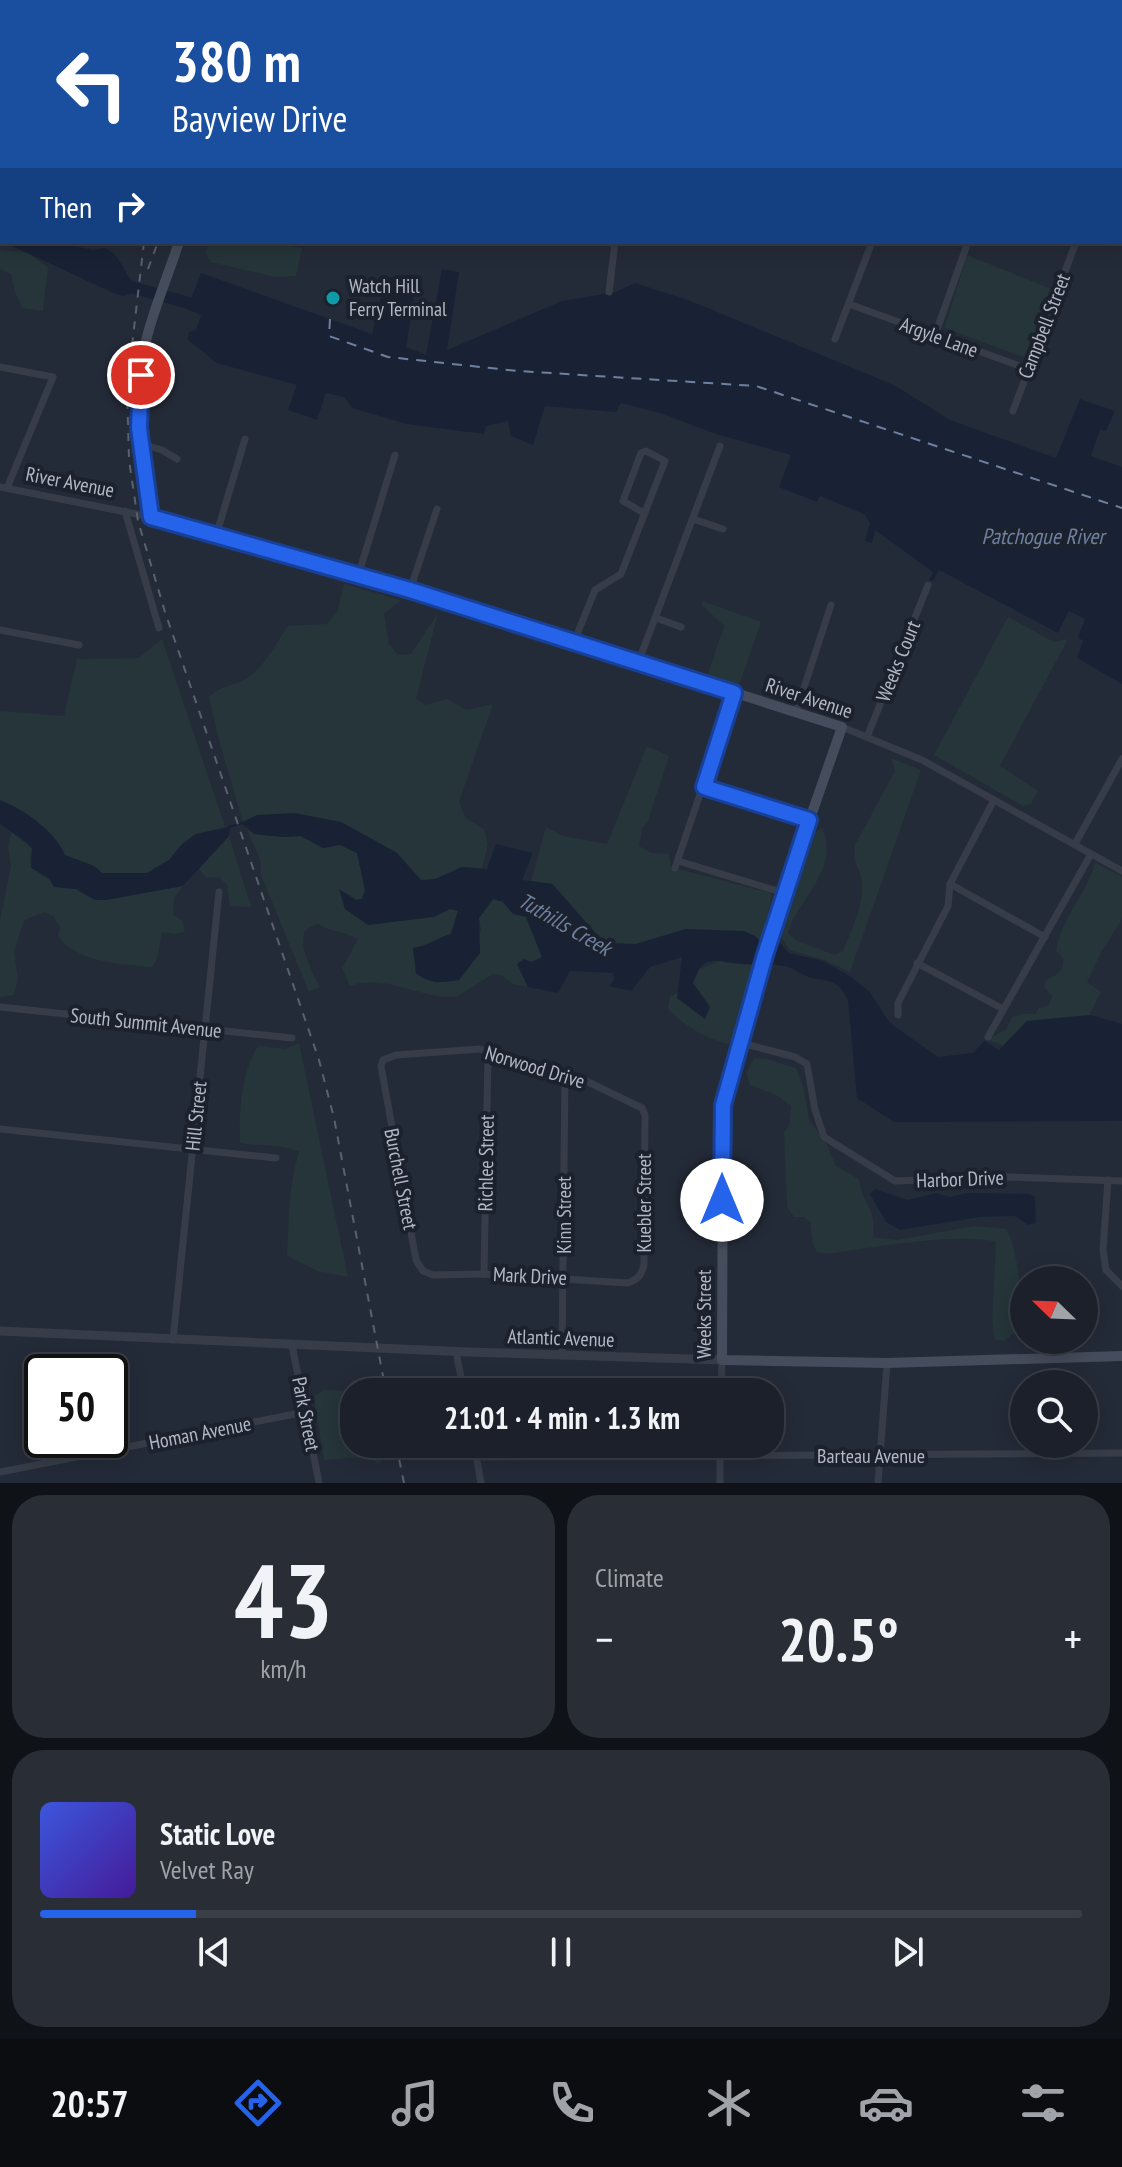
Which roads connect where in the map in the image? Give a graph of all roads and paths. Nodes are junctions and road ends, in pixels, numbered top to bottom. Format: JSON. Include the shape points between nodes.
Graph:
{"nodes":[{"id":1,"x":178,"y":244,"type":"edge"},
{"id":2,"x":615,"y":244,"type":"edge"},
{"id":3,"x":871,"y":244,"type":"edge"},
{"id":4,"x":967,"y":244,"type":"edge"},
{"id":5,"x":1075,"y":244,"type":"edge"},
{"id":6,"x":609,"y":292,"type":"dead end"},
{"id":7,"x":849,"y":304,"type":"junction"},
{"id":8,"x":935,"y":335,"type":"junction"},
{"id":9,"x":835,"y":339,"type":"dead end"},
{"id":10,"x":0,"y":367,"type":"edge"},
{"id":11,"x":1028,"y":369,"type":"junction"},
{"id":12,"x":1013,"y":411,"type":"dead end"},
{"id":13,"x":245,"y":439,"type":"dead end"},
{"id":14,"x":141,"y":444,"type":"junction"},
{"id":15,"x":720,"y":446,"type":"dead end"},
{"id":16,"x":395,"y":455,"type":"dead end"},
{"id":17,"x":177,"y":459,"type":"dead end"},
{"id":18,"x":4,"y":488,"type":"edge"},
{"id":19,"x":437,"y":509,"type":"dead end"},
{"id":20,"x":125,"y":511,"type":"junction"},
{"id":21,"x":644,"y":513,"type":"junction"},
{"id":22,"x":151,"y":517,"type":"junction"},
{"id":23,"x":693,"y":519,"type":"junction"},
{"id":24,"x":723,"y":529,"type":"dead end"},
{"id":25,"x":216,"y":536,"type":"junction"},
{"id":26,"x":358,"y":576,"type":"junction"},
{"id":27,"x":928,"y":585,"type":"dead end"},
{"id":28,"x":410,"y":590,"type":"junction"},
{"id":29,"x":831,"y":605,"type":"dead end"},
{"id":30,"x":656,"y":618,"type":"junction"},
{"id":31,"x":681,"y":627,"type":"dead end"},
{"id":32,"x":159,"y":628,"type":"dead end"},
{"id":33,"x":0,"y":630,"type":"edge"},
{"id":34,"x":574,"y":642,"type":"junction"},
{"id":35,"x":79,"y":645,"type":"dead end"},
{"id":36,"x":638,"y":663,"type":"junction"},
{"id":37,"x":734,"y":693,"type":"junction"},
{"id":38,"x":796,"y":712,"type":"junction"},
{"id":39,"x":842,"y":727,"type":"junction"},
{"id":40,"x":867,"y":737,"type":"junction"},
{"id":41,"x":1122,"y":759,"type":"edge"},
{"id":42,"x":704,"y":787,"type":"junction"},
{"id":43,"x":994,"y":800,"type":"junction"},
{"id":44,"x":809,"y":820,"type":"junction"},
{"id":45,"x":1075,"y":844,"type":"junction"},
{"id":46,"x":1091,"y":854,"type":"junction"},
{"id":47,"x":1122,"y":871,"type":"edge"},
{"id":48,"x":950,"y":884,"type":"junction"},
{"id":49,"x":219,"y":892,"type":"dead end"},
{"id":50,"x":784,"y":893,"type":"junction"},
{"id":51,"x":1045,"y":937,"type":"junction"},
{"id":52,"x":917,"y":963,"type":"junction"},
{"id":53,"x":0,"y":1007,"type":"edge"},
{"id":54,"x":1003,"y":1009,"type":"junction"},
{"id":55,"x":898,"y":1015,"type":"dead end"},
{"id":56,"x":206,"y":1029,"type":"junction"},
{"id":57,"x":988,"y":1037,"type":"dead end"},
{"id":58,"x":292,"y":1038,"type":"dead end"},
{"id":59,"x":742,"y":1043,"type":"junction"},
{"id":60,"x":488,"y":1052,"type":"junction"},
{"id":61,"x":565,"y":1073,"type":"junction"},
{"id":62,"x":382,"y":1076,"type":"joint"},
{"id":63,"x":645,"y":1115,"type":"joint"},
{"id":64,"x":0,"y":1129,"type":"edge"},
{"id":65,"x":193,"y":1148,"type":"junction"},
{"id":66,"x":276,"y":1158,"type":"dead end"},
{"id":67,"x":1108,"y":1180,"type":"junction"},
{"id":68,"x":1122,"y":1181,"type":"edge"},
{"id":69,"x":484,"y":1274,"type":"junction"},
{"id":70,"x":433,"y":1275,"type":"joint"},
{"id":71,"x":563,"y":1278,"type":"junction"},
{"id":72,"x":628,"y":1283,"type":"joint"},
{"id":73,"x":1122,"y":1286,"type":"edge"},
{"id":74,"x":0,"y":1331,"type":"edge"},
{"id":75,"x":173,"y":1340,"type":"junction"},
{"id":76,"x":292,"y":1345,"type":"junction"},
{"id":77,"x":456,"y":1352,"type":"junction"},
{"id":78,"x":562,"y":1356,"type":"junction"},
{"id":79,"x":1122,"y":1356,"type":"edge"},
{"id":80,"x":722,"y":1360,"type":"junction"},
{"id":81,"x":887,"y":1363,"type":"junction"},
{"id":82,"x":461,"y":1378,"type":"edge"},
{"id":83,"x":721,"y":1378,"type":"edge"},
{"id":84,"x":305,"y":1412,"type":"junction"},
{"id":85,"x":1122,"y":1453,"type":"edge"},
{"id":86,"x":784,"y":1455,"type":"edge"},
{"id":87,"x":880,"y":1457,"type":"junction"},
{"id":88,"x":476,"y":1458,"type":"edge"},
{"id":89,"x":720,"y":1458,"type":"edge"},
{"id":90,"x":0,"y":1472,"type":"edge"},
{"id":91,"x":319,"y":1483,"type":"edge"},
{"id":92,"x":481,"y":1483,"type":"edge"},
{"id":93,"x":720,"y":1483,"type":"edge"},
{"id":94,"x":878,"y":1483,"type":"edge"}],
"edges":[{"from":1,"to":14,"type":"main road","via":[[143,354]]},
{"from":2,"to":6,"type":"street"},
{"from":3,"to":7,"type":"street"},
{"from":4,"to":8,"type":"street"},
{"from":5,"to":11,"type":"street","name":"Campbell Street"},
{"from":7,"to":8,"type":"street","name":"Argyle Lane"},
{"from":7,"to":9,"type":"street"},
{"from":8,"to":11,"type":"street","name":"Argyle Lane"},
{"from":10,"to":18,"type":"street","via":[[53,377]]},
{"from":11,"to":12,"type":"street","name":"Campbell Street"},
{"from":13,"to":25,"type":"street"},
{"from":14,"to":17,"type":"street"},
{"from":14,"to":22,"type":"main road"},
{"from":15,"to":23,"type":"street"},
{"from":16,"to":26,"type":"street"},
{"from":18,"to":20,"type":"street","name":"River Avenue"},
{"from":19,"to":28,"type":"street"},
{"from":20,"to":22,"type":"street","name":"River Avenue"},
{"from":20,"to":32,"type":"street"},
{"from":21,"to":21,"type":"street","via":[[665,461],[646,451],[623,501]]},
{"from":21,"to":34,"type":"street","via":[[621,574],[595,590]]},
{"from":22,"to":25,"type":"main road","name":"River Avenue"},
{"from":23,"to":24,"type":"street"},
{"from":23,"to":30,"type":"street"},
{"from":25,"to":26,"type":"main road","name":"River Avenue"},
{"from":26,"to":28,"type":"main road","name":"River Avenue"},
{"from":27,"to":40,"type":"street","name":"Weeks Court"},
{"from":28,"to":34,"type":"main road","name":"River Avenue"},
{"from":29,"to":38,"type":"street"},
{"from":30,"to":31,"type":"street"},
{"from":30,"to":36,"type":"street"},
{"from":33,"to":35,"type":"street"},
{"from":34,"to":36,"type":"main road","name":"River Avenue"},
{"from":36,"to":37,"type":"main road","name":"River Avenue"},
{"from":37,"to":38,"type":"main road","name":"River Avenue"},
{"from":37,"to":42,"type":"street"},
{"from":38,"to":39,"type":"main road","name":"River Avenue"},
{"from":39,"to":40,"type":"street","name":"River Avenue"},
{"from":39,"to":44,"type":"main road","name":"Weeks Street"},
{"from":40,"to":43,"type":"street","name":"River Avenue"},
{"from":41,"to":45,"type":"street"},
{"from":42,"to":44,"type":"street"},
{"from":42,"to":50,"type":"street","via":[[676,864]]},
{"from":43,"to":45,"type":"street","name":"River Avenue"},
{"from":43,"to":48,"type":"street"},
{"from":44,"to":50,"type":"main road","name":"Weeks Street"},
{"from":45,"to":46,"type":"street","name":"River Avenue"},
{"from":46,"to":47,"type":"street","name":"River Avenue"},
{"from":46,"to":51,"type":"street"},
{"from":48,"to":51,"type":"street"},
{"from":48,"to":52,"type":"street","via":[[948,906]]},
{"from":49,"to":56,"type":"street","name":"Hill Street"},
{"from":50,"to":59,"type":"main road","name":"Weeks Street"},
{"from":51,"to":54,"type":"street"},
{"from":52,"to":54,"type":"street"},
{"from":52,"to":55,"type":"street","via":[[898,1003]]},
{"from":53,"to":56,"type":"street","name":"South Summit Avenue"},
{"from":54,"to":57,"type":"street"},
{"from":56,"to":58,"type":"street","name":"South Summit Avenue"},
{"from":56,"to":65,"type":"street","name":"Hill Street"},
{"from":59,"to":67,"type":"street","name":"Harbor Drive","via":[[807,1064],[824,1137],[895,1181]]},
{"from":59,"to":80,"type":"main road","name":"Weeks Street","via":[[723,1105]]},
{"from":60,"to":61,"type":"street","name":"Norwood Drive"},
{"from":60,"to":62,"type":"street","name":"Norwood Drive","via":[[389,1056],[383,1060]]},
{"from":60,"to":69,"type":"street","name":"Richlee Street"},
{"from":61,"to":63,"type":"street","name":"Norwood Drive","via":[[635,1103]]},
{"from":61,"to":71,"type":"street","name":"Kinn Street"},
{"from":62,"to":70,"type":"street","name":"Burchell Street","via":[[416,1260]]},
{"from":63,"to":72,"type":"street","name":"Kuebler Street","via":[[644,1264],[642,1273]]},
{"from":64,"to":65,"type":"street"},
{"from":65,"to":66,"type":"street"},
{"from":65,"to":75,"type":"street","name":"Hill Street"},
{"from":67,"to":68,"type":"street","name":"Harbor Drive"},
{"from":67,"to":73,"type":"street","via":[[1103,1250],[1106,1270]]},
{"from":69,"to":70,"type":"street","name":"Mark Drive"},
{"from":69,"to":71,"type":"street","name":"Mark Drive"},
{"from":71,"to":72,"type":"street","name":"Mark Drive"},
{"from":71,"to":78,"type":"street","name":"Kinn Street"},
{"from":74,"to":75,"type":"street","name":"Atlantic Avenue"},
{"from":75,"to":76,"type":"street","name":"Atlantic Avenue"},
{"from":76,"to":77,"type":"street","name":"Atlantic Avenue"},
{"from":76,"to":84,"type":"street","name":"Park Street"},
{"from":77,"to":78,"type":"street","name":"Atlantic Avenue"},
{"from":77,"to":82,"type":"street"},
{"from":78,"to":80,"type":"street","name":"Atlantic Avenue"},
{"from":79,"to":81,"type":"main road","name":"Atlantic Avenue"},
{"from":80,"to":81,"type":"main road","name":"Atlantic Avenue"},
{"from":80,"to":83,"type":"street","name":"Weeks Street"},
{"from":81,"to":87,"type":"street"},
{"from":84,"to":90,"type":"street","name":"Homan Avenue"},
{"from":84,"to":91,"type":"street","name":"Park Street"},
{"from":85,"to":87,"type":"street","name":"Barteau Avenue"},
{"from":86,"to":87,"type":"street","name":"Barteau Avenue"},
{"from":87,"to":94,"type":"street"},
{"from":88,"to":92,"type":"street"},
{"from":89,"to":93,"type":"street"}]}
